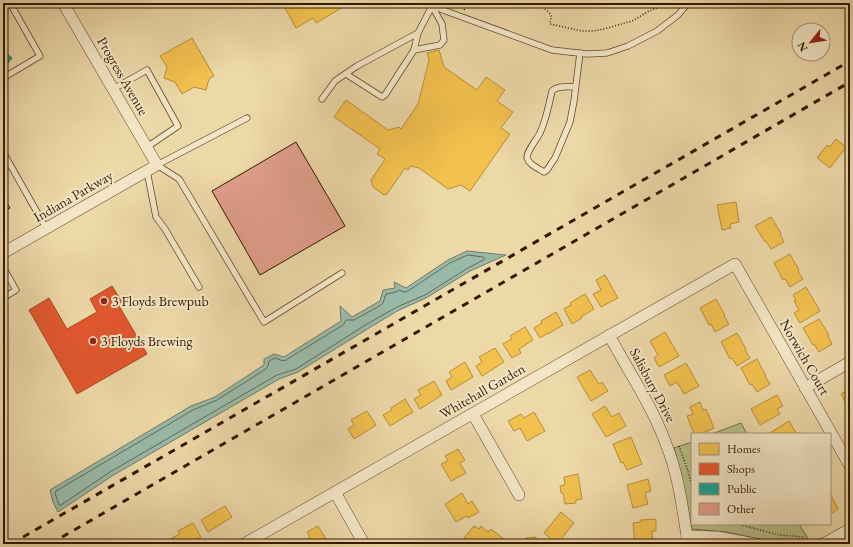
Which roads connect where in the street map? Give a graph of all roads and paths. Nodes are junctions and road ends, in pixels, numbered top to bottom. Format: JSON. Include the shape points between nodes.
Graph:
{"nodes":[{"id":1,"x":10,"y":3,"type":"edge"},
{"id":2,"x":63,"y":3,"type":"edge"},
{"id":3,"x":538,"y":3,"type":"edge"},
{"id":4,"x":668,"y":3,"type":"edge"},
{"id":5,"x":688,"y":3,"type":"edge"},
{"id":6,"x":431,"y":5,"type":"edge"},
{"id":7,"x":418,"y":33,"type":"junction"},
{"id":8,"x":414,"y":50,"type":"junction"},
{"id":9,"x":580,"y":53,"type":"junction"},
{"id":10,"x":346,"y":74,"type":"junction"},
{"id":11,"x":3,"y":78,"type":"edge"},
{"id":12,"x":576,"y":87,"type":"junction"},
{"id":13,"x":113,"y":89,"type":"junction"},
{"id":14,"x":322,"y":99,"type":"dead end"},
{"id":15,"x":247,"y":118,"type":"dead end"},
{"id":16,"x":147,"y":147,"type":"junction"},
{"id":17,"x":3,"y":152,"type":"edge"},
{"id":18,"x":157,"y":165,"type":"junction"},
{"id":19,"x":148,"y":171,"type":"junction"},
{"id":20,"x":46,"y":228,"type":"junction"},
{"id":21,"x":3,"y":253,"type":"edge"},
{"id":22,"x":735,"y":264,"type":"joint"},
{"id":23,"x":3,"y":267,"type":"edge"},
{"id":24,"x":342,"y":273,"type":"dead end"},
{"id":25,"x":199,"y":287,"type":"dead end"},
{"id":26,"x":3,"y":298,"type":"edge"},
{"id":27,"x":609,"y":335,"type":"junction"},
{"id":28,"x":850,"y":362,"type":"edge"},
{"id":29,"x":805,"y":388,"type":"junction"},
{"id":30,"x":473,"y":414,"type":"junction"},
{"id":31,"x":831,"y":433,"type":"edge"},
{"id":32,"x":831,"y":433,"type":"edge"},
{"id":33,"x":679,"y":446,"type":"dead end"},
{"id":34,"x":850,"y":466,"type":"edge"},
{"id":35,"x":691,"y":482,"type":"edge"},
{"id":36,"x":335,"y":492,"type":"junction"},
{"id":37,"x":519,"y":495,"type":"dead end"},
{"id":38,"x":741,"y":525,"type":"edge"},
{"id":39,"x":850,"y":528,"type":"edge"},
{"id":40,"x":805,"y":537,"type":"dead end"},
{"id":41,"x":687,"y":540,"type":"edge"},
{"id":42,"x":244,"y":544,"type":"edge"},
{"id":43,"x":364,"y":544,"type":"edge"},
{"id":44,"x":755,"y":544,"type":"edge"},
{"id":45,"x":822,"y":544,"type":"edge"}],
"edges":[{"from":1,"to":11,"type":"lane","via":[[40,56]]},
{"from":2,"to":13,"type":"street","name":"Progress Avenue"},
{"from":3,"to":4,"type":"path","via":[[551,16],[550,24],[582,31],[632,22]]},
{"from":5,"to":9,"type":"lane","via":[[658,31],[628,46],[607,53]]},
{"from":6,"to":7,"type":"lane"},
{"from":6,"to":8,"type":"lane","via":[[442,24],[444,40],[440,45]]},
{"from":6,"to":9,"type":"lane","via":[[552,50]]},
{"from":7,"to":8,"type":"lane"},
{"from":7,"to":10,"type":"lane"},
{"from":8,"to":10,"type":"lane","via":[[382,97]]},
{"from":9,"to":12,"type":"lane"},
{"from":10,"to":14,"type":"lane","via":[[335,81]]},
{"from":12,"to":12,"type":"lane","via":[[566,134],[555,158],[544,172],[530,164],[527,155],[542,127],[554,88]]},
{"from":13,"to":16,"type":"street","name":"Progress Avenue"},
{"from":13,"to":16,"type":"lane","via":[[147,70],[178,126]]},
{"from":15,"to":18,"type":"lane"},
{"from":16,"to":18,"type":"street","name":"Progress Avenue"},
{"from":17,"to":20,"type":"lane"},
{"from":18,"to":19,"type":"street","name":"Indiana Parkway"},
{"from":18,"to":24,"type":"lane","via":[[179,179],[264,322]]},
{"from":19,"to":20,"type":"street","name":"Indiana Parkway"},
{"from":19,"to":25,"type":"lane","via":[[156,217]]},
{"from":20,"to":21,"type":"street","name":"Indiana Parkway"},
{"from":22,"to":27,"type":"street","name":"Whitehall Garden"},
{"from":22,"to":29,"type":"street","name":"Norwich Court"},
{"from":23,"to":26,"type":"lane","via":[[16,290]]},
{"from":27,"to":30,"type":"street","name":"Whitehall Garden"},
{"from":27,"to":41,"type":"street","name":"Salisbury Drive","via":[[652,412],[666,444],[677,480]]},
{"from":28,"to":29,"type":"street"},
{"from":29,"to":32,"type":"street","name":"Norwich Court"},
{"from":30,"to":36,"type":"street","name":"Whitehall Garden"},
{"from":30,"to":37,"type":"street"},
{"from":31,"to":34,"type":"street","name":"Norwich Court"},
{"from":33,"to":35,"type":"path"},
{"from":36,"to":42,"type":"street","name":"Whitehall Garden"},
{"from":36,"to":43,"type":"street"},
{"from":38,"to":40,"type":"path","via":[[779,535]]},
{"from":39,"to":45,"type":"street"},
{"from":41,"to":44,"type":"street","via":[[717,537]]}]}
